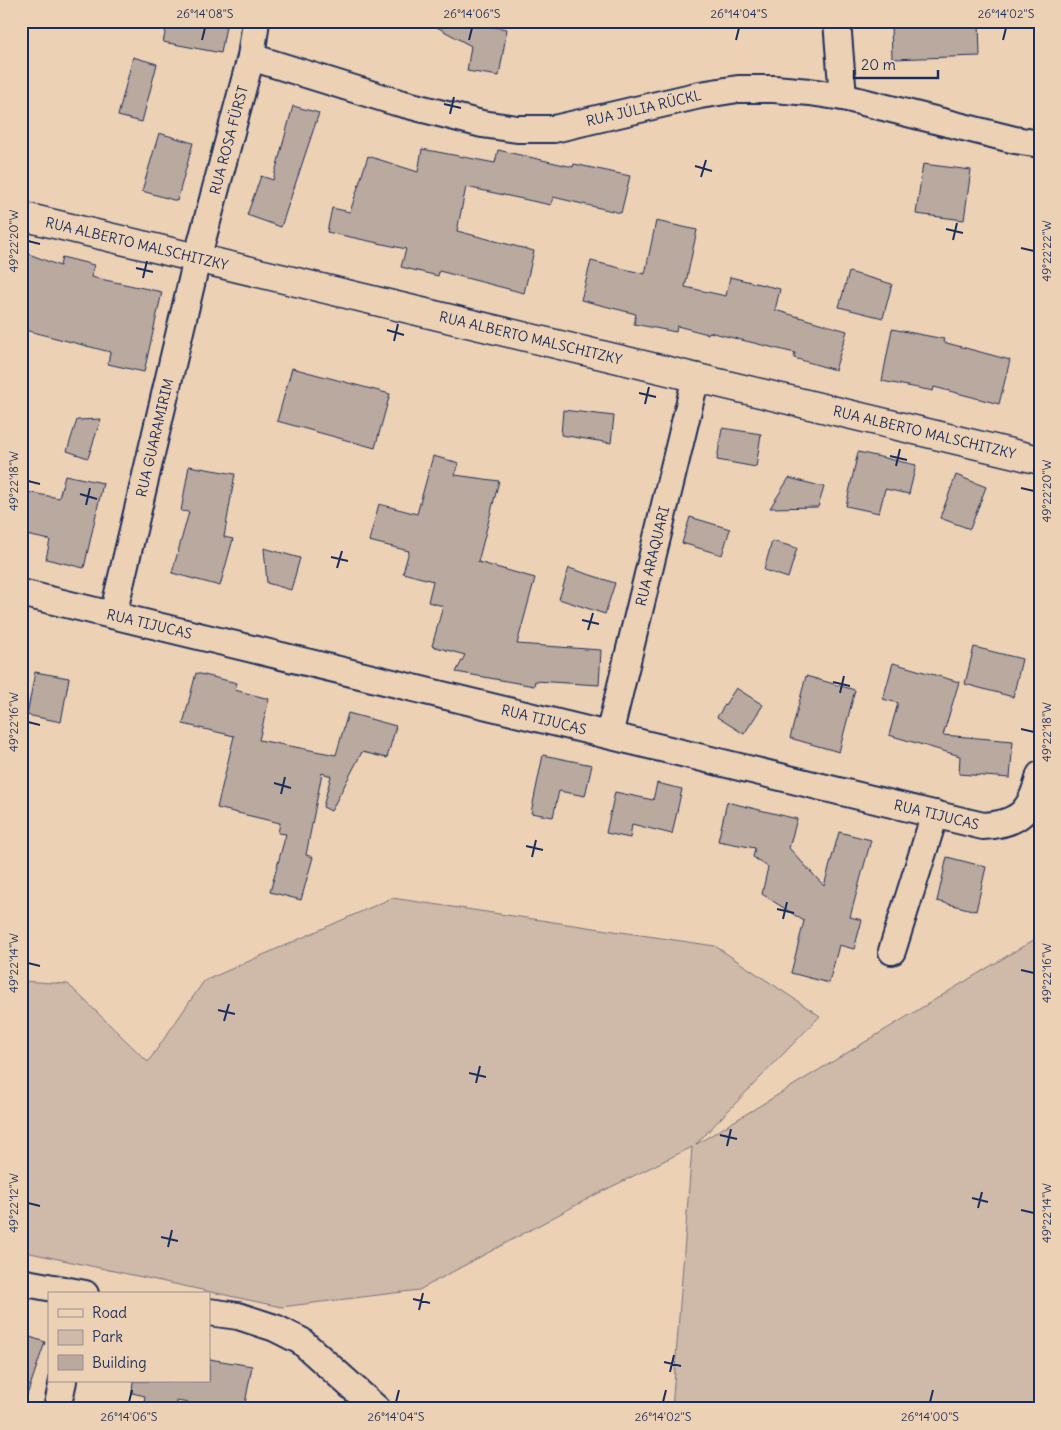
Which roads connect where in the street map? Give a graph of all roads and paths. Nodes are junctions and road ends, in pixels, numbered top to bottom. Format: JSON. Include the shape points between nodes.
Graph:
{"nodes":[{"id":1,"x":256,"y":21,"type":"edge"},
{"id":2,"x":837,"y":21,"type":"edge"},
{"id":3,"x":251,"y":57,"type":"junction"},
{"id":4,"x":843,"y":97,"type":"junction"},
{"id":5,"x":1040,"y":144,"type":"edge"},
{"id":6,"x":21,"y":216,"type":"edge"},
{"id":7,"x":197,"y":259,"type":"junction"},
{"id":8,"x":696,"y":377,"type":"junction"},
{"id":9,"x":1040,"y":460,"type":"edge"},
{"id":10,"x":21,"y":593,"type":"edge"},
{"id":11,"x":113,"y":615,"type":"junction"},
{"id":12,"x":609,"y":735,"type":"junction"},
{"id":13,"x":1040,"y":775,"type":"edge"},
{"id":14,"x":935,"y":814,"type":"junction"},
{"id":15,"x":892,"y":951,"type":"dead end"},
{"id":16,"x":21,"y":1282,"type":"edge"},
{"id":17,"x":73,"y":1292,"type":"edge"},
{"id":18,"x":210,"y":1312,"type":"edge"},
{"id":19,"x":63,"y":1382,"type":"edge"},
{"id":20,"x":57,"y":1409,"type":"edge"},
{"id":21,"x":377,"y":1409,"type":"edge"}],
"edges":[{"from":1,"to":3,"type":"street","name":"RUA ROSA FÜRST"},
{"from":2,"to":4,"type":"street"},
{"from":3,"to":4,"type":"street","name":"RUA JÚLIA RÜCKL","via":[[396,102],[482,124],[517,129],[554,129],[738,89],[774,89]]},
{"from":3,"to":7,"type":"street","name":"RUA ROSA FÜRST"},
{"from":4,"to":5,"type":"street","name":"RUA JÚLIA RÜCKL"},
{"from":6,"to":7,"type":"street","name":"RUA ALBERTO MALSCHITZKY"},
{"from":7,"to":8,"type":"street","name":"RUA ALBERTO MALSCHITZKY"},
{"from":7,"to":11,"type":"street","name":"RUA GUARAMIRIM"},
{"from":8,"to":9,"type":"street","name":"RUA ALBERTO MALSCHITZKY"},
{"from":8,"to":12,"type":"street","name":"RUA ARAQUARI"},
{"from":10,"to":11,"type":"street","name":"RUA TIJUCAS"},
{"from":11,"to":12,"type":"street","name":"RUA TIJUCAS"},
{"from":12,"to":14,"type":"street","name":"RUA TIJUCAS"},
{"from":13,"to":14,"type":"street","name":"RUA TIJUCAS","via":[[1030,805],[1019,816],[1002,825],[983,826]]},
{"from":14,"to":15,"type":"street"},
{"from":16,"to":17,"type":"street"},
{"from":18,"to":21,"type":"street","via":[[238,1316],[301,1341]]},
{"from":19,"to":20,"type":"street"}]}
